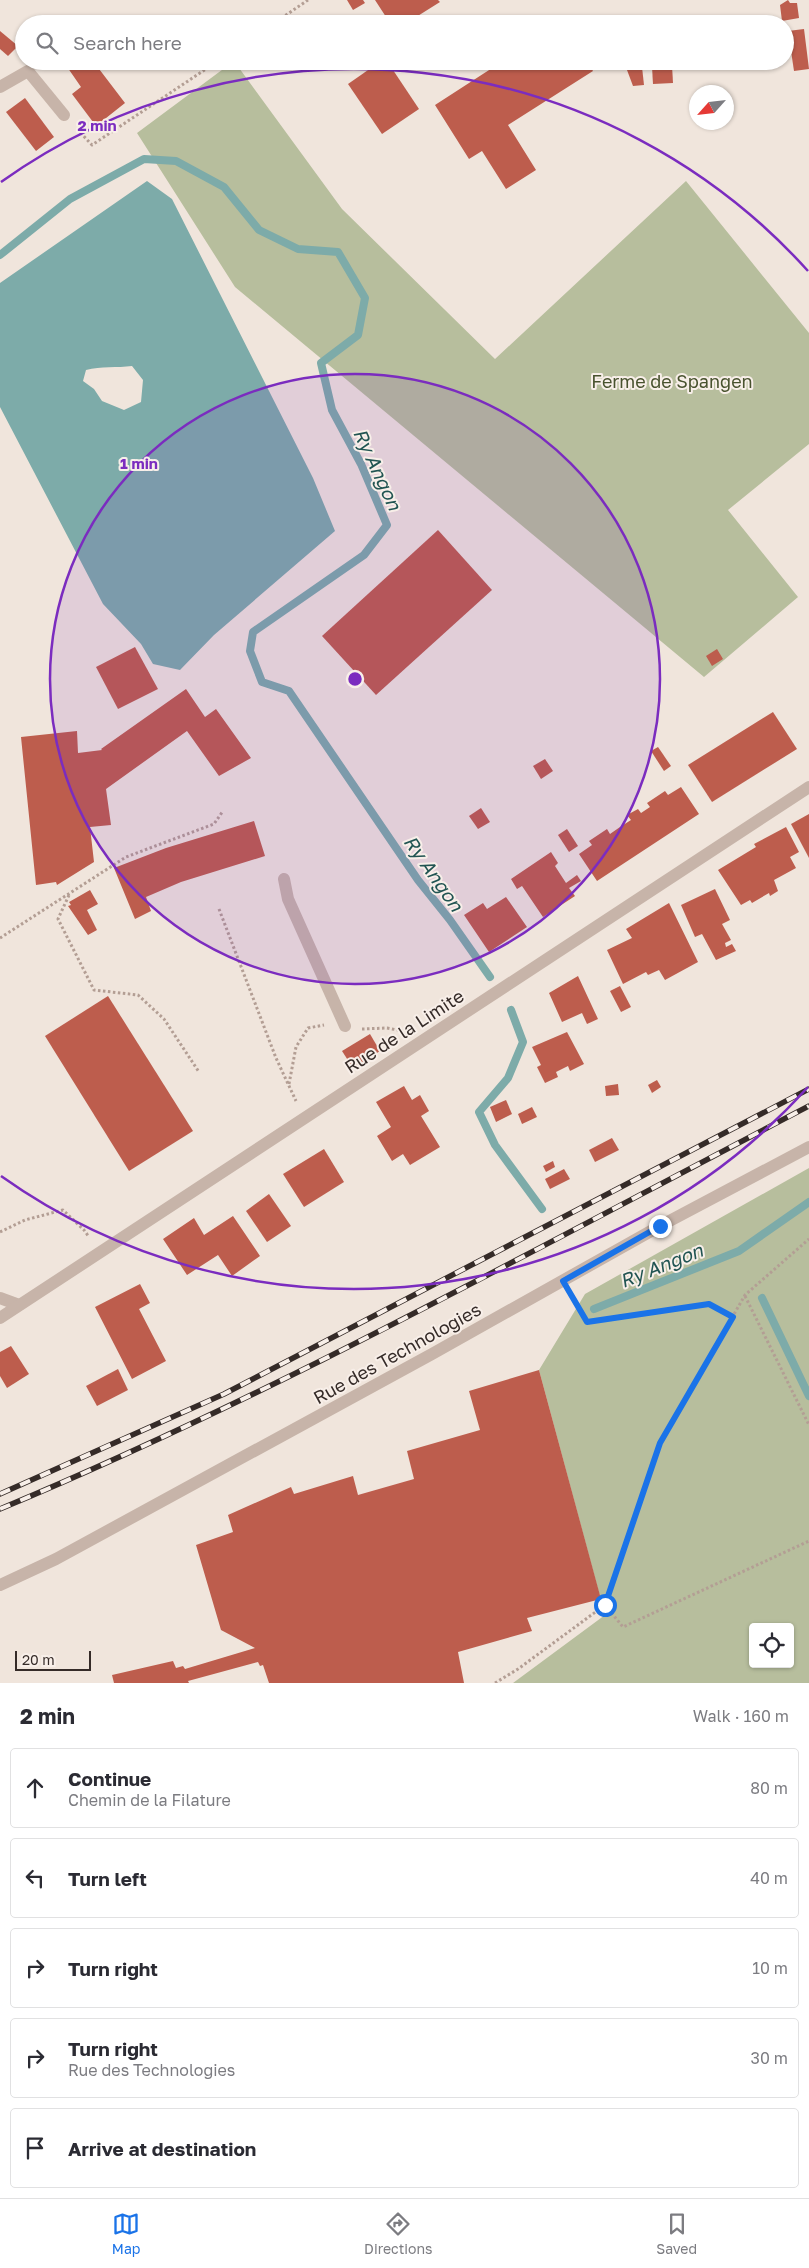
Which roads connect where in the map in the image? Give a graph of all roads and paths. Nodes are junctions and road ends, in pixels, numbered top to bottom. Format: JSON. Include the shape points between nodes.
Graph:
{"nodes":[{"id":1,"x":308,"y":0,"type":"edge"},
{"id":2,"x":286,"y":15,"type":"edge"},
{"id":3,"x":204,"y":70,"type":"edge"},
{"id":4,"x":0,"y":87,"type":"edge"},
{"id":5,"x":64,"y":115,"type":"joint"},
{"id":6,"x":809,"y":787,"type":"edge"},
{"id":7,"x":223,"y":812,"type":"dead end"},
{"id":8,"x":284,"y":879,"type":"dead end"},
{"id":9,"x":69,"y":895,"type":"junction"},
{"id":10,"x":219,"y":909,"type":"dead end"},
{"id":11,"x":0,"y":938,"type":"edge"},
{"id":12,"x":345,"y":1026,"type":"dead end"},
{"id":13,"x":199,"y":1072,"type":"dead end"},
{"id":14,"x":304,"y":1118,"type":"junction"},
{"id":15,"x":809,"y":1147,"type":"edge"},
{"id":16,"x":0,"y":1232,"type":"edge"},
{"id":17,"x":809,"y":1239,"type":"edge"},
{"id":18,"x":98,"y":1253,"type":"junction"},
{"id":19,"x":563,"y":1281,"type":"junction"},
{"id":20,"x":745,"y":1295,"type":"junction"},
{"id":21,"x":0,"y":1298,"type":"edge"},
{"id":22,"x":20,"y":1306,"type":"junction"},
{"id":23,"x":733,"y":1317,"type":"junction"},
{"id":24,"x":0,"y":1318,"type":"edge"},
{"id":25,"x":809,"y":1425,"type":"edge"},
{"id":26,"x":809,"y":1541,"type":"edge"},
{"id":27,"x":0,"y":1585,"type":"edge"},
{"id":28,"x":605,"y":1605,"type":"junction"},
{"id":29,"x":495,"y":1683,"type":"edge"}],
"edges":[{"from":1,"to":2,"type":"path"},
{"from":3,"to":5,"type":"path","via":[[92,145]]},
{"from":4,"to":5,"type":"street","via":[[28,71]]},
{"from":6,"to":14,"type":"street","name":"Rue de la Limite"},
{"from":7,"to":9,"type":"path","via":[[214,824],[126,857]]},
{"from":8,"to":12,"type":"street","via":[[288,899]]},
{"from":9,"to":11,"type":"path"},
{"from":9,"to":13,"type":"path","via":[[58,919],[94,990],[138,995],[164,1019]]},
{"from":10,"to":14,"type":"path","via":[[276,1058]]},
{"from":14,"to":18,"type":"street","name":"Rue de la Limite"},
{"from":15,"to":19,"type":"street","name":"Rue des Technologies"},
{"from":16,"to":18,"type":"path","via":[[25,1220],[63,1210],[84,1230]]},
{"from":17,"to":20,"type":"path"},
{"from":18,"to":22,"type":"street","name":"Rue de la Limite"},
{"from":19,"to":23,"type":"path","via":[[587,1322],[709,1304]]},
{"from":19,"to":27,"type":"street","name":"Rue des Technologies","via":[[56,1559]]},
{"from":20,"to":23,"type":"path"},
{"from":20,"to":25,"type":"path"},
{"from":21,"to":22,"type":"street"},
{"from":22,"to":24,"type":"street","name":"Rue de la Limite"},
{"from":23,"to":28,"type":"path","via":[[660,1443]]},
{"from":26,"to":28,"type":"path","via":[[623,1627]]},
{"from":28,"to":29,"type":"path"}]}
